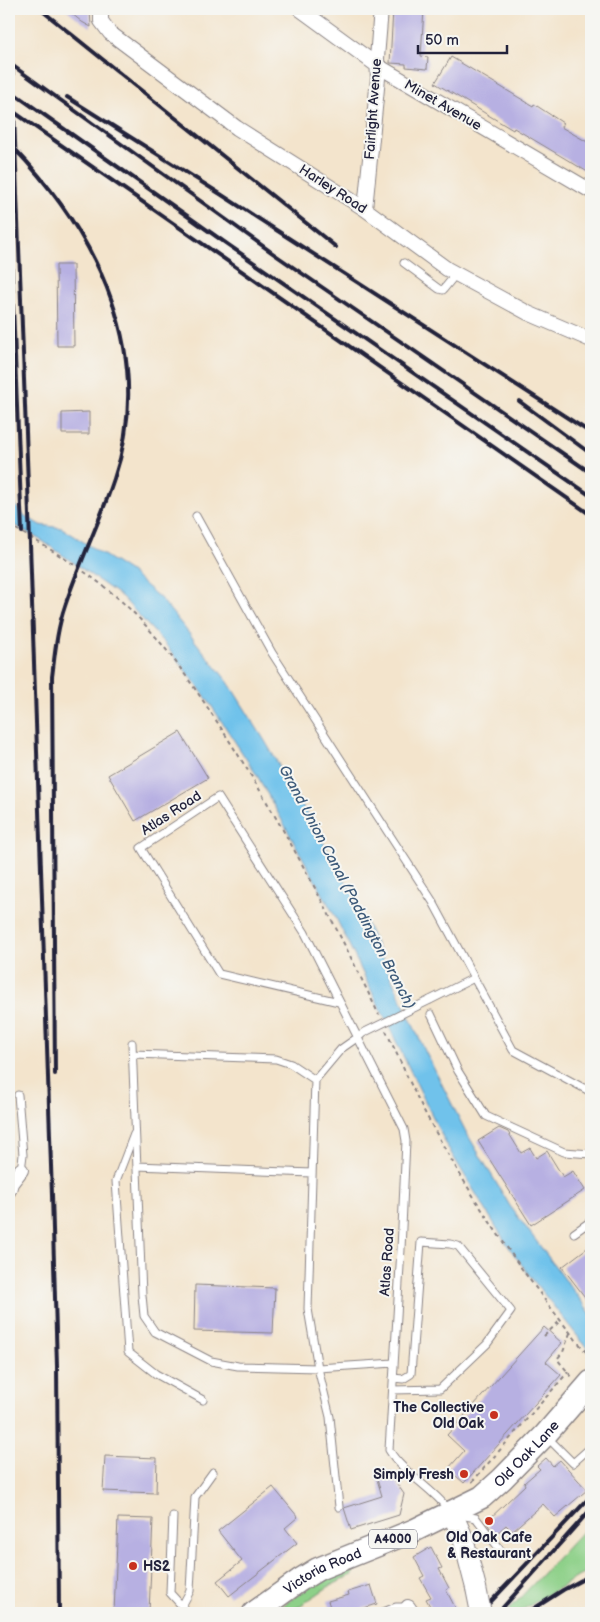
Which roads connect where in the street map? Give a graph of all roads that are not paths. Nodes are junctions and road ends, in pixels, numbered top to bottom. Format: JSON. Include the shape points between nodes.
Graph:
{"nodes":[{"id":1,"x":101,"y":9,"type":"edge"},
{"id":2,"x":300,"y":9,"type":"edge"},
{"id":3,"x":381,"y":9,"type":"edge"},
{"id":4,"x":378,"y":66,"type":"junction"},
{"id":5,"x":591,"y":191,"type":"edge"},
{"id":6,"x":365,"y":210,"type":"junction"},
{"id":7,"x":404,"y":263,"type":"dead end"},
{"id":8,"x":456,"y":274,"type":"junction"},
{"id":9,"x":591,"y":340,"type":"edge"},
{"id":10,"x":196,"y":516,"type":"dead end"},
{"id":11,"x":474,"y":978,"type":"junction"},
{"id":12,"x":339,"y":1002,"type":"junction"},
{"id":13,"x":431,"y":1014,"type":"dead end"},
{"id":14,"x":361,"y":1035,"type":"junction"},
{"id":15,"x":132,"y":1043,"type":"dead end"},
{"id":16,"x":133,"y":1054,"type":"junction"},
{"id":17,"x":315,"y":1080,"type":"junction"},
{"id":18,"x":591,"y":1092,"type":"edge"},
{"id":19,"x":18,"y":1095,"type":"dead end"},
{"id":20,"x":135,"y":1131,"type":"junction"},
{"id":21,"x":591,"y":1154,"type":"edge"},
{"id":22,"x":137,"y":1166,"type":"junction"},
{"id":23,"x":21,"y":1170,"type":"joint"},
{"id":24,"x":312,"y":1173,"type":"junction"},
{"id":25,"x":9,"y":1190,"type":"edge"},
{"id":26,"x":591,"y":1221,"type":"edge"},
{"id":27,"x":574,"y":1234,"type":"dead end"},
{"id":28,"x":394,"y":1363,"type":"junction"},
{"id":29,"x":318,"y":1368,"type":"junction"},
{"id":30,"x":393,"y":1378,"type":"junction"},
{"id":31,"x":581,"y":1378,"type":"edge"},
{"id":32,"x":393,"y":1390,"type":"junction"},
{"id":33,"x":202,"y":1400,"type":"dead end"},
{"id":34,"x":545,"y":1435,"type":"junction"},
{"id":35,"x":591,"y":1446,"type":"edge"},
{"id":36,"x":213,"y":1472,"type":"dead end"},
{"id":37,"x":339,"y":1507,"type":"dead end"},
{"id":38,"x":452,"y":1513,"type":"junction"},
{"id":39,"x":173,"y":1516,"type":"dead end"},
{"id":40,"x":502,"y":1551,"type":"dead end"},
{"id":41,"x":182,"y":1610,"type":"edge"},
{"id":42,"x":410,"y":1610,"type":"edge"},
{"id":43,"x":254,"y":1613,"type":"edge"},
{"id":44,"x":381,"y":1613,"type":"edge"},
{"id":45,"x":481,"y":1613,"type":"edge"}],
"edges":[{"from":1,"to":6,"type":"street","name":"Harley Road","via":[[101,21],[110,33],[237,128]]},
{"from":2,"to":4,"type":"street","name":"Minet Avenue"},
{"from":3,"to":4,"type":"street","name":"Fairlight Avenue"},
{"from":4,"to":5,"type":"street","name":"Minet Avenue"},
{"from":4,"to":6,"type":"street","name":"Fairlight Avenue"},
{"from":6,"to":8,"type":"street","name":"Harley Road"},
{"from":7,"to":8,"type":"lane","via":[[443,290]]},
{"from":8,"to":9,"type":"street","name":"Harley Road","via":[[528,313]]},
{"from":10,"to":11,"type":"lane","via":[[272,653],[433,902]]},
{"from":11,"to":14,"type":"lane","bridge":true},
{"from":11,"to":18,"type":"lane","via":[[513,1050]]},
{"from":12,"to":12,"type":"lane","name":"Atlas Road","via":[[220,974],[141,848],[218,796],[306,934]]},
{"from":12,"to":14,"type":"lane","name":"Atlas Road"},
{"from":13,"to":21,"type":"lane","via":[[458,1071],[486,1116],[564,1152]]},
{"from":14,"to":17,"type":"lane","via":[[341,1049]]},
{"from":14,"to":28,"type":"lane","name":"Atlas Road","via":[[404,1129],[406,1141]]},
{"from":15,"to":16,"type":"lane"},
{"from":16,"to":17,"type":"lane","via":[[276,1059],[291,1064]]},
{"from":16,"to":20,"type":"lane"},
{"from":17,"to":24,"type":"lane"},
{"from":19,"to":23,"type":"lane","via":[[23,1155]]},
{"from":20,"to":22,"type":"lane"},
{"from":20,"to":33,"type":"lane","via":[[116,1181],[128,1352],[156,1374]]},
{"from":22,"to":24,"type":"lane"},
{"from":22,"to":29,"type":"lane","via":[[144,1316],[155,1332],[211,1361],[238,1366]]},
{"from":23,"to":25,"type":"street"},
{"from":24,"to":29,"type":"lane","via":[[308,1309]]},
{"from":26,"to":27,"type":"lane"},
{"from":28,"to":29,"type":"lane"},
{"from":28,"to":30,"type":"lane","name":"Atlas Road"},
{"from":29,"to":37,"type":"lane","via":[[330,1417]]},
{"from":30,"to":32,"type":"lane","name":"Atlas Road"},
{"from":30,"to":32,"type":"lane","via":[[403,1379],[411,1374],[420,1242],[458,1246],[511,1311],[487,1344],[440,1389]]},
{"from":31,"to":34,"type":"main road","name":"Old Oak Lane","number":"A4000"},
{"from":32,"to":38,"type":"lane","name":"Atlas Road","via":[[389,1450]]},
{"from":34,"to":35,"type":"lane","via":[[573,1463]]},
{"from":34,"to":38,"type":"main road","name":"Old Oak Lane","number":"A4000","via":[[482,1497]]},
{"from":36,"to":41,"type":"lane","via":[[195,1497],[190,1591]]},
{"from":38,"to":40,"type":"lane","via":[[476,1518]]},
{"from":38,"to":43,"type":"main road","name":"Victoria Road","number":"A4000","via":[[318,1569]]},
{"from":38,"to":45,"type":"street","bridge":true,"via":[[463,1538]]},
{"from":39,"to":41,"type":"lane","via":[[170,1593]]},
{"from":42,"to":44,"type":"lane","via":[[396,1607]]}]}
